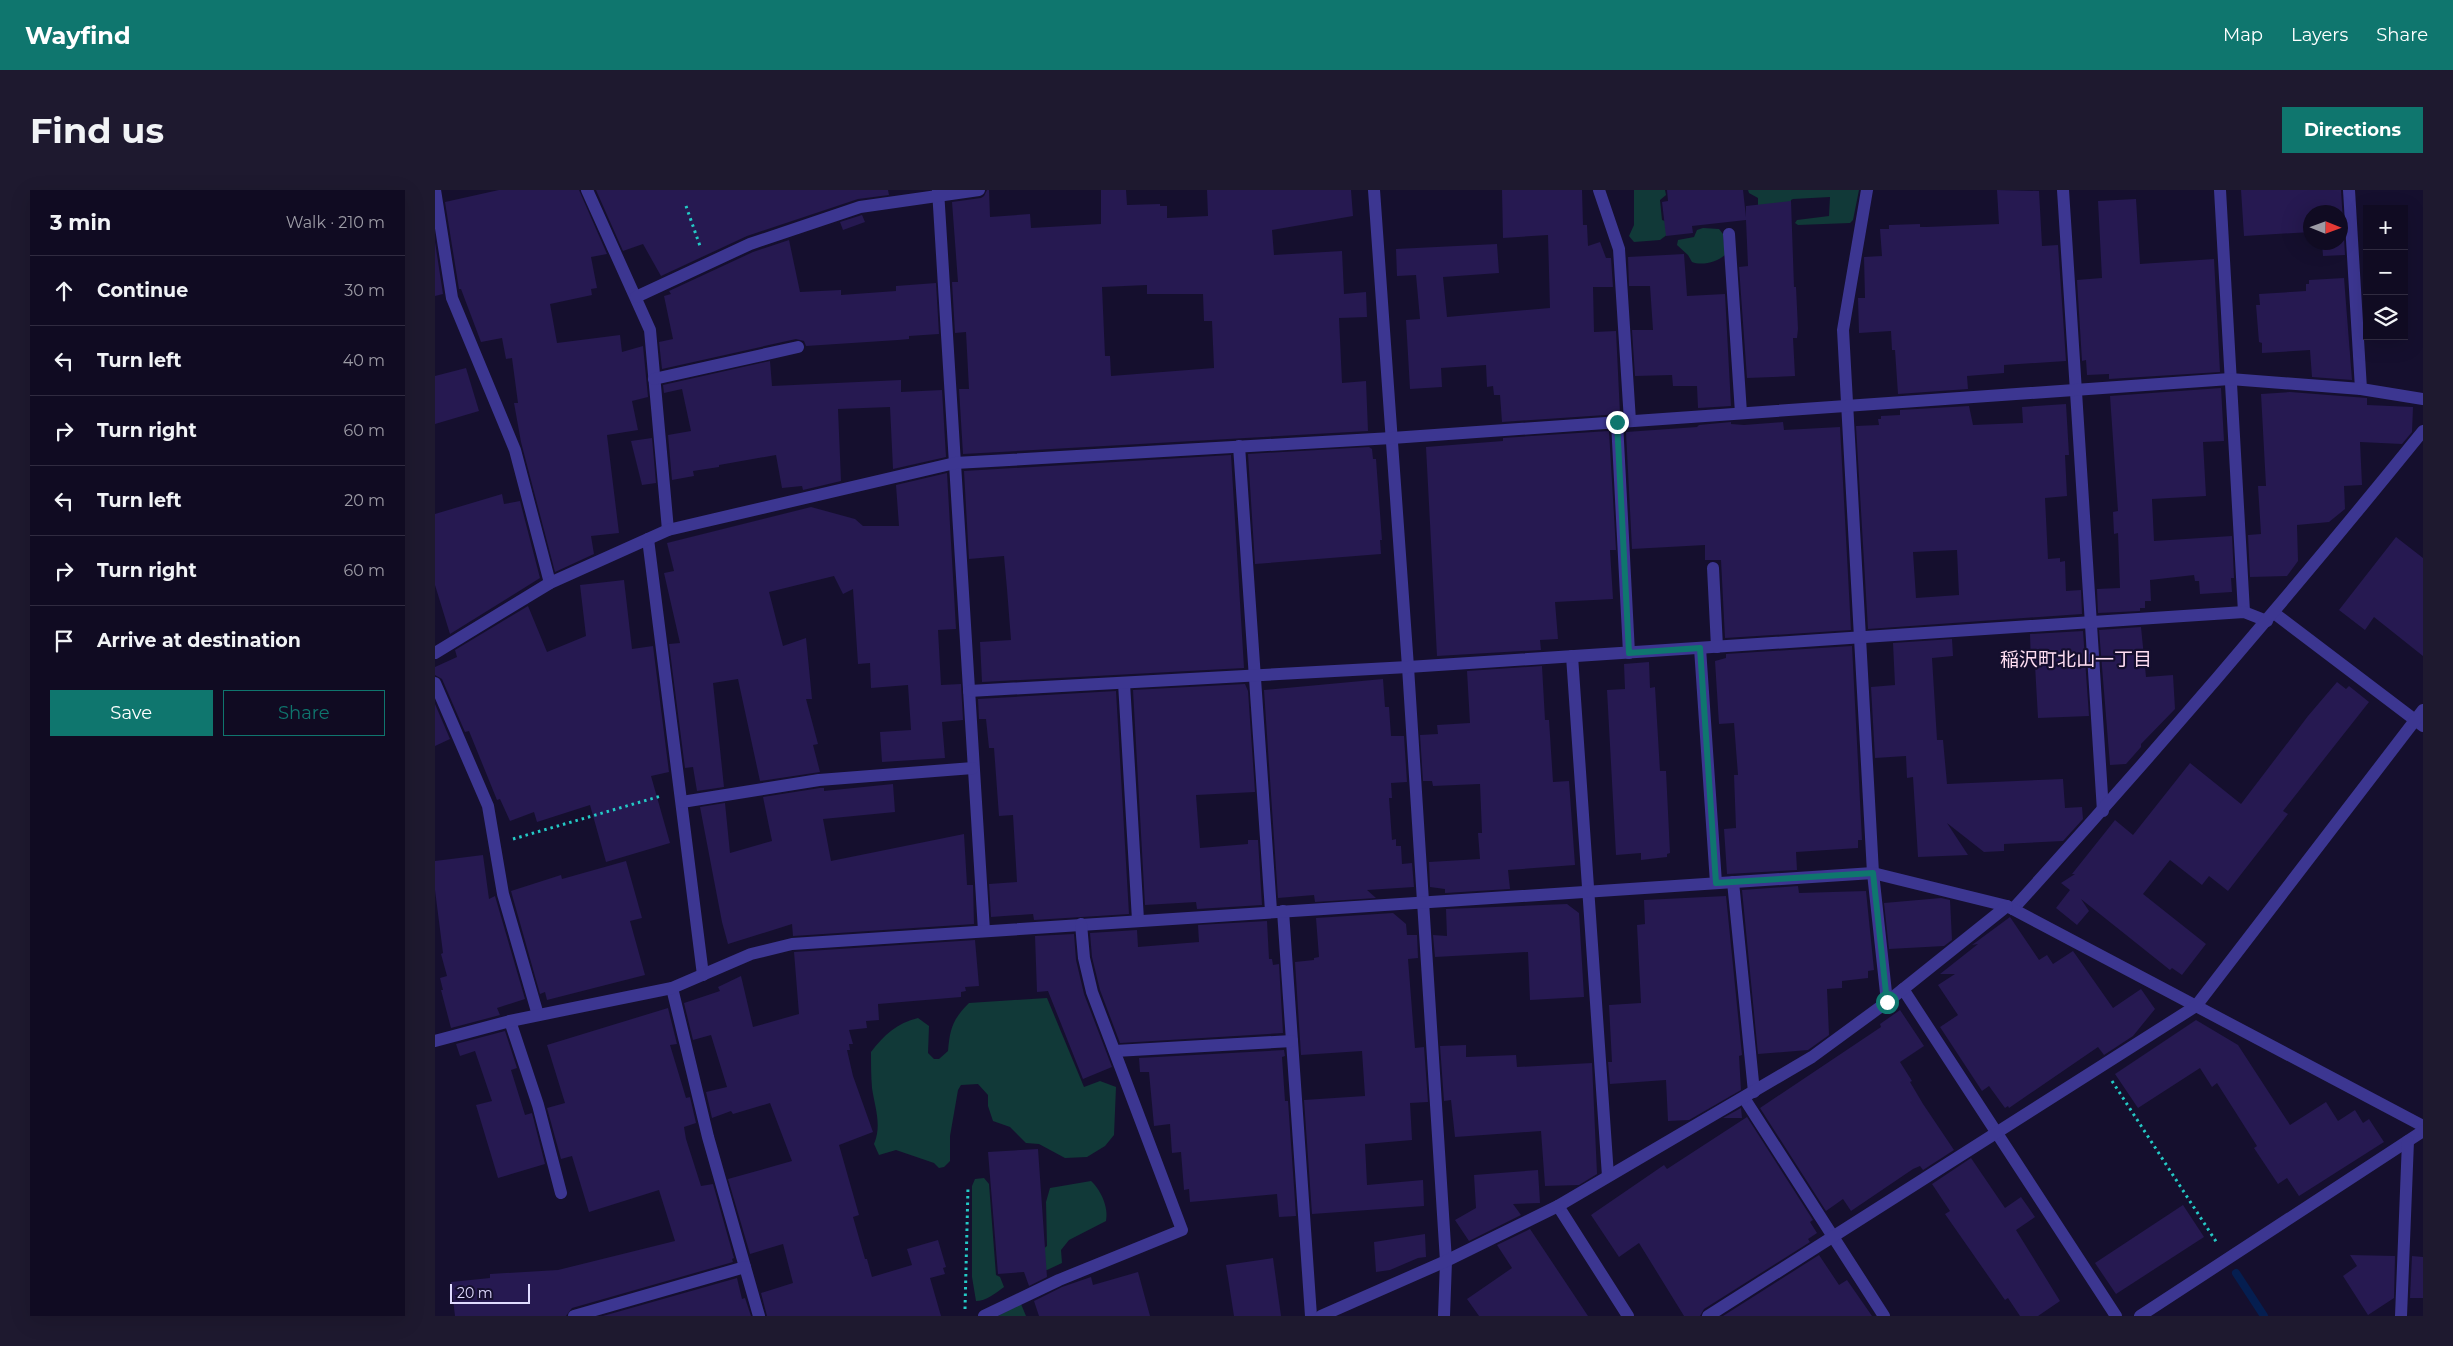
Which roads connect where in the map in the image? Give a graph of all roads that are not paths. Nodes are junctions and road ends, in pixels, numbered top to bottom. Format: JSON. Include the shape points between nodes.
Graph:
{"nodes":[{"id":1,"x":435,"y":190,"type":"edge"},
{"id":2,"x":587,"y":190,"type":"edge"},
{"id":3,"x":979,"y":190,"type":"edge"},
{"id":4,"x":1374,"y":190,"type":"edge"},
{"id":5,"x":1599,"y":190,"type":"edge"},
{"id":6,"x":1867,"y":190,"type":"edge"},
{"id":7,"x":2063,"y":190,"type":"edge"},
{"id":8,"x":2220,"y":190,"type":"edge"},
{"id":9,"x":2349,"y":190,"type":"edge"},
{"id":10,"x":938,"y":193,"type":"edge"},
{"id":11,"x":1729,"y":234,"type":"dead end"},
{"id":12,"x":636,"y":297,"type":"junction"},
{"id":13,"x":798,"y":347,"type":"dead end"},
{"id":14,"x":654,"y":379,"type":"junction"},
{"id":15,"x":2230,"y":379,"type":"junction"},
{"id":16,"x":2361,"y":389,"type":"junction"},
{"id":17,"x":2075,"y":390,"type":"junction"},
{"id":18,"x":2423,"y":399,"type":"edge"},
{"id":19,"x":1846,"y":406,"type":"junction"},
{"id":20,"x":1741,"y":413,"type":"junction"},
{"id":21,"x":1624,"y":421,"type":"junction"},
{"id":22,"x":2423,"y":431,"type":"edge"},
{"id":23,"x":1392,"y":438,"type":"junction"},
{"id":24,"x":1239,"y":446,"type":"junction"},
{"id":25,"x":955,"y":462,"type":"junction"},
{"id":26,"x":668,"y":530,"type":"junction"},
{"id":27,"x":648,"y":539,"type":"junction"},
{"id":28,"x":1713,"y":568,"type":"dead end"},
{"id":29,"x":550,"y":583,"type":"junction"},
{"id":30,"x":2244,"y":612,"type":"junction"},
{"id":31,"x":2270,"y":617,"type":"junction"},
{"id":32,"x":2090,"y":622,"type":"junction"},
{"id":33,"x":1859,"y":637,"type":"junction"},
{"id":34,"x":1717,"y":647,"type":"junction"},
{"id":35,"x":1700,"y":648,"type":"junction"},
{"id":36,"x":1629,"y":653,"type":"junction"},
{"id":37,"x":435,"y":654,"type":"edge"},
{"id":38,"x":1572,"y":656,"type":"junction"},
{"id":39,"x":1408,"y":667,"type":"junction"},
{"id":40,"x":1255,"y":676,"type":"junction"},
{"id":41,"x":435,"y":683,"type":"edge"},
{"id":42,"x":1124,"y":684,"type":"junction"},
{"id":43,"x":969,"y":691,"type":"junction"},
{"id":44,"x":2420,"y":719,"type":"edge"},
{"id":45,"x":973,"y":768,"type":"junction"},
{"id":46,"x":681,"y":796,"type":"junction"},
{"id":47,"x":2103,"y":811,"type":"junction"},
{"id":48,"x":1873,"y":873,"type":"junction"},
{"id":49,"x":1733,"y":882,"type":"junction"},
{"id":50,"x":1716,"y":883,"type":"junction"},
{"id":51,"x":1588,"y":891,"type":"junction"},
{"id":52,"x":1423,"y":901,"type":"junction"},
{"id":53,"x":2010,"y":908,"type":"junction"},
{"id":54,"x":1277,"y":911,"type":"junction"},
{"id":55,"x":1138,"y":920,"type":"junction"},
{"id":56,"x":1081,"y":924,"type":"junction"},
{"id":57,"x":984,"y":931,"type":"junction"},
{"id":58,"x":703,"y":975,"type":"junction"},
{"id":59,"x":672,"y":988,"type":"junction"},
{"id":60,"x":1903,"y":989,"type":"junction"},
{"id":61,"x":1887,"y":1002,"type":"junction"},
{"id":62,"x":2197,"y":1006,"type":"junction"},
{"id":63,"x":538,"y":1015,"type":"junction"},
{"id":64,"x":510,"y":1022,"type":"junction"},
{"id":65,"x":435,"y":1041,"type":"edge"},
{"id":66,"x":1292,"y":1041,"type":"junction"},
{"id":67,"x":1115,"y":1051,"type":"junction"},
{"id":68,"x":1749,"y":1095,"type":"junction"},
{"id":69,"x":2423,"y":1126,"type":"edge"},
{"id":70,"x":2423,"y":1131,"type":"edge"},
{"id":71,"x":1996,"y":1133,"type":"junction"},
{"id":72,"x":2407,"y":1141,"type":"junction"},
{"id":73,"x":1609,"y":1176,"type":"junction"},
{"id":74,"x":561,"y":1193,"type":"dead end"},
{"id":75,"x":1557,"y":1206,"type":"junction"},
{"id":76,"x":1833,"y":1236,"type":"junction"},
{"id":77,"x":1446,"y":1261,"type":"junction"},
{"id":78,"x":745,"y":1267,"type":"junction"},
{"id":79,"x":574,"y":1316,"type":"edge"},
{"id":80,"x":759,"y":1316,"type":"edge"},
{"id":81,"x":984,"y":1316,"type":"edge"},
{"id":82,"x":1311,"y":1316,"type":"edge"},
{"id":83,"x":1321,"y":1316,"type":"edge"},
{"id":84,"x":1444,"y":1316,"type":"edge"},
{"id":85,"x":1629,"y":1316,"type":"edge"},
{"id":86,"x":1708,"y":1316,"type":"edge"},
{"id":87,"x":1884,"y":1316,"type":"edge"},
{"id":88,"x":2116,"y":1316,"type":"edge"},
{"id":89,"x":2140,"y":1316,"type":"edge"},
{"id":90,"x":2401,"y":1316,"type":"edge"}],
"edges":[{"from":1,"to":29,"type":"street","via":[[452,298],[515,450]]},
{"from":2,"to":12,"type":"street"},
{"from":3,"to":10,"type":"street"},
{"from":4,"to":23,"type":"street"},
{"from":5,"to":21,"type":"street","via":[[1619,249]]},
{"from":6,"to":19,"type":"street","via":[[1843,330]]},
{"from":7,"to":17,"type":"street"},
{"from":8,"to":15,"type":"street"},
{"from":9,"to":16,"type":"street"},
{"from":10,"to":12,"type":"street","via":[[861,207],[750,244]]},
{"from":10,"to":25,"type":"street"},
{"from":11,"to":20,"type":"street"},
{"from":12,"to":14,"type":"street","via":[[650,330]]},
{"from":13,"to":14,"type":"street"},
{"from":14,"to":26,"type":"street"},
{"from":15,"to":16,"type":"street"},
{"from":15,"to":17,"type":"street"},
{"from":15,"to":30,"type":"street"},
{"from":16,"to":18,"type":"street"},
{"from":17,"to":19,"type":"street"},
{"from":17,"to":32,"type":"street"},
{"from":19,"to":20,"type":"street"},
{"from":19,"to":33,"type":"street"},
{"from":20,"to":21,"type":"street"},
{"from":21,"to":23,"type":"street"},
{"from":21,"to":36,"type":"street"},
{"from":22,"to":31,"type":"street"},
{"from":23,"to":24,"type":"street"},
{"from":23,"to":39,"type":"street"},
{"from":24,"to":25,"type":"street"},
{"from":24,"to":40,"type":"street"},
{"from":25,"to":26,"type":"street"},
{"from":25,"to":43,"type":"street"},
{"from":26,"to":27,"type":"street"},
{"from":27,"to":29,"type":"street"},
{"from":27,"to":46,"type":"street"},
{"from":28,"to":34,"type":"street"},
{"from":29,"to":37,"type":"street"},
{"from":30,"to":31,"type":"street"},
{"from":30,"to":32,"type":"street"},
{"from":31,"to":44,"type":"street"},
{"from":31,"to":47,"type":"street"},
{"from":32,"to":33,"type":"street"},
{"from":32,"to":47,"type":"street"},
{"from":33,"to":34,"type":"street"},
{"from":33,"to":48,"type":"street"},
{"from":34,"to":35,"type":"street"},
{"from":35,"to":36,"type":"street"},
{"from":35,"to":50,"type":"street"},
{"from":36,"to":38,"type":"street"},
{"from":38,"to":39,"type":"street"},
{"from":38,"to":51,"type":"street"},
{"from":39,"to":40,"type":"street"},
{"from":39,"to":52,"type":"street"},
{"from":40,"to":42,"type":"street"},
{"from":40,"to":54,"type":"street"},
{"from":41,"to":63,"type":"street","via":[[488,806],[503,894]]},
{"from":42,"to":43,"type":"street"},
{"from":42,"to":55,"type":"street"},
{"from":43,"to":45,"type":"street"},
{"from":44,"to":62,"type":"street"},
{"from":45,"to":46,"type":"street","via":[[819,780]]},
{"from":45,"to":57,"type":"street"},
{"from":46,"to":58,"type":"street"},
{"from":47,"to":53,"type":"street"},
{"from":48,"to":49,"type":"street"},
{"from":48,"to":53,"type":"street"},
{"from":48,"to":61,"type":"street"},
{"from":49,"to":50,"type":"street"},
{"from":49,"to":68,"type":"street"},
{"from":50,"to":51,"type":"street"},
{"from":51,"to":52,"type":"street"},
{"from":51,"to":73,"type":"street"},
{"from":52,"to":54,"type":"street"},
{"from":52,"to":77,"type":"street"},
{"from":53,"to":60,"type":"street"},
{"from":53,"to":62,"type":"street"},
{"from":54,"to":55,"type":"street"},
{"from":54,"to":66,"type":"street"},
{"from":55,"to":56,"type":"street"},
{"from":56,"to":57,"type":"street"},
{"from":56,"to":67,"type":"street","via":[[1092,992]]},
{"from":57,"to":58,"type":"street","via":[[792,944],[751,954]]},
{"from":58,"to":59,"type":"street"},
{"from":59,"to":63,"type":"street"},
{"from":59,"to":78,"type":"street","via":[[708,1137]]},
{"from":60,"to":61,"type":"street"},
{"from":60,"to":71,"type":"street"},
{"from":61,"to":68,"type":"street","via":[[1812,1057]]},
{"from":62,"to":69,"type":"street"},
{"from":62,"to":71,"type":"street"},
{"from":63,"to":64,"type":"street"},
{"from":64,"to":65,"type":"street"},
{"from":64,"to":74,"type":"street","via":[[538,1105]]},
{"from":66,"to":67,"type":"street"},
{"from":66,"to":82,"type":"street"},
{"from":67,"to":81,"type":"street","via":[[1181,1230],[1059,1280]]},
{"from":68,"to":73,"type":"street"},
{"from":68,"to":76,"type":"street"},
{"from":70,"to":72,"type":"street"},
{"from":71,"to":76,"type":"street"},
{"from":71,"to":88,"type":"street"},
{"from":72,"to":89,"type":"street"},
{"from":72,"to":90,"type":"street"},
{"from":73,"to":75,"type":"street"},
{"from":75,"to":77,"type":"street"},
{"from":75,"to":85,"type":"street"},
{"from":76,"to":86,"type":"street"},
{"from":76,"to":87,"type":"street"},
{"from":77,"to":83,"type":"street"},
{"from":77,"to":84,"type":"street"},
{"from":78,"to":79,"type":"street"},
{"from":78,"to":80,"type":"street"}]}
